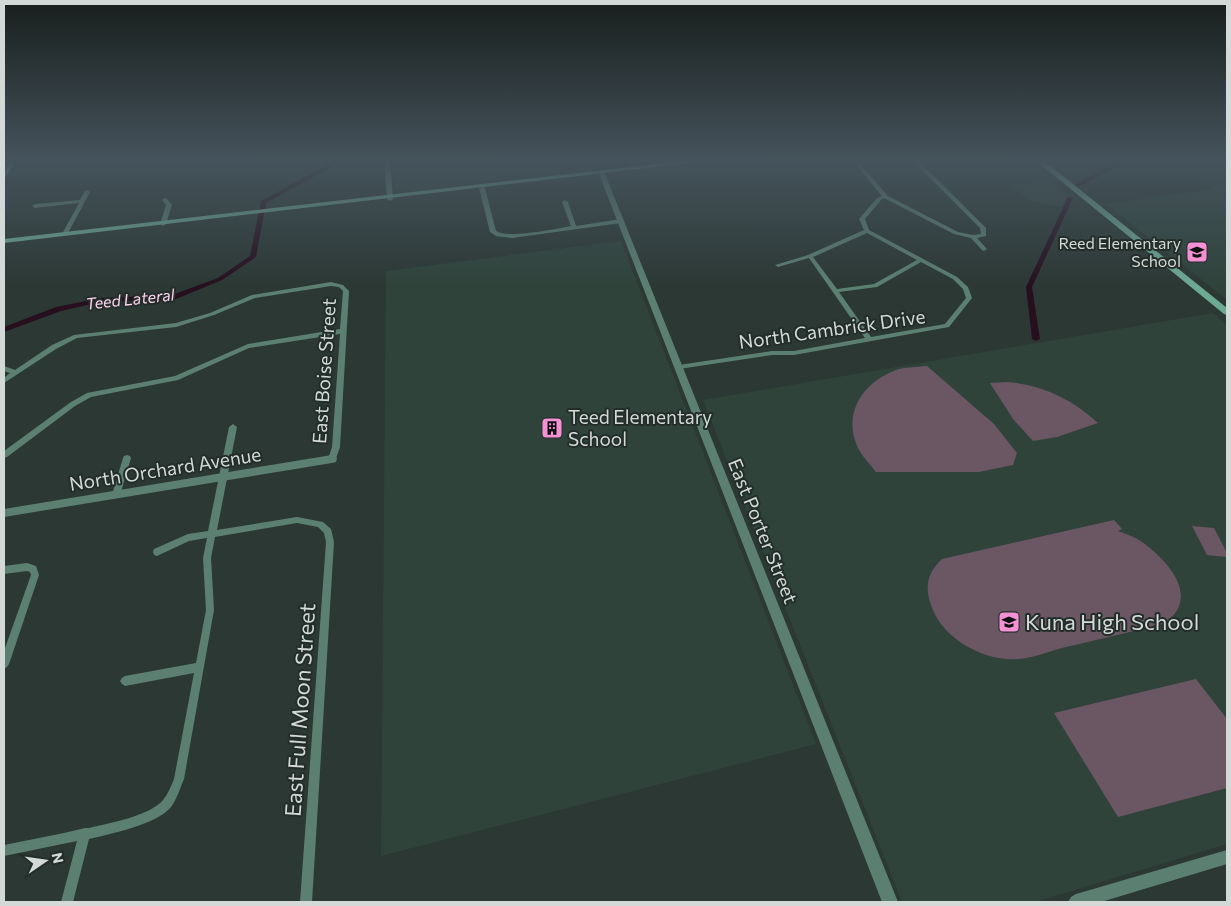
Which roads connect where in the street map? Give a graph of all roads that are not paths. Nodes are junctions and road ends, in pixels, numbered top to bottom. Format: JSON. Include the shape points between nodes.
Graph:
{"nodes":[{"id":1,"x":79,"y":201,"type":"edge"},
{"id":2,"x":82,"y":201,"type":"edge"},
{"id":3,"x":165,"y":201,"type":"edge"},
{"id":4,"x":369,"y":201,"type":"edge"},
{"id":5,"x":485,"y":201,"type":"edge"},
{"id":6,"x":613,"y":201,"type":"edge"},
{"id":7,"x":877,"y":201,"type":"edge"},
{"id":8,"x":896,"y":201,"type":"edge"},
{"id":9,"x":955,"y":201,"type":"edge"},
{"id":10,"x":1089,"y":201,"type":"edge"},
{"id":11,"x":565,"y":202,"type":"dead end"},
{"id":12,"x":35,"y":206,"type":"dead end"},
{"id":13,"x":621,"y":221,"type":"junction"},
{"id":14,"x":163,"y":224,"type":"junction"},
{"id":15,"x":574,"y":228,"type":"junction"},
{"id":16,"x":867,"y":231,"type":"junction"},
{"id":17,"x":65,"y":234,"type":"junction"},
{"id":18,"x":973,"y":237,"type":"junction"},
{"id":19,"x":4,"y":242,"type":"edge"},
{"id":20,"x":984,"y":249,"type":"dead end"},
{"id":21,"x":810,"y":256,"type":"junction"},
{"id":22,"x":921,"y":260,"type":"junction"},
{"id":23,"x":778,"y":265,"type":"dead end"},
{"id":24,"x":835,"y":292,"type":"junction"},
{"id":25,"x":1227,"y":312,"type":"edge"},
{"id":26,"x":343,"y":332,"type":"junction"},
{"id":27,"x":870,"y":340,"type":"junction"},
{"id":28,"x":679,"y":367,"type":"junction"},
{"id":29,"x":4,"y":368,"type":"edge"},
{"id":30,"x":16,"y":373,"type":"junction"},
{"id":31,"x":4,"y":381,"type":"edge"},
{"id":32,"x":233,"y":427,"type":"dead end"},
{"id":33,"x":4,"y":455,"type":"edge"},
{"id":34,"x":127,"y":458,"type":"dead end"},
{"id":35,"x":332,"y":459,"type":"joint"},
{"id":36,"x":224,"y":478,"type":"junction"},
{"id":37,"x":116,"y":495,"type":"junction"},
{"id":38,"x":4,"y":513,"type":"edge"},
{"id":39,"x":212,"y":534,"type":"junction"},
{"id":40,"x":158,"y":552,"type":"dead end"},
{"id":41,"x":4,"y":570,"type":"edge"},
{"id":42,"x":4,"y":664,"type":"edge"},
{"id":43,"x":200,"y":667,"type":"junction"},
{"id":44,"x":125,"y":681,"type":"dead end"},
{"id":45,"x":84,"y":832,"type":"junction"},
{"id":46,"x":4,"y":850,"type":"edge"},
{"id":47,"x":1227,"y":857,"type":"edge"},
{"id":48,"x":67,"y":902,"type":"edge"},
{"id":49,"x":306,"y":902,"type":"edge"},
{"id":50,"x":890,"y":902,"type":"edge"},
{"id":51,"x":1076,"y":902,"type":"edge"}],
"edges":[{"from":1,"to":12,"type":"street"},
{"from":2,"to":17,"type":"street"},
{"from":3,"to":14,"type":"street","via":[[169,205]]},
{"from":4,"to":14,"type":"main road"},
{"from":5,"to":15,"type":"street","via":[[493,232],[498,235]]},
{"from":6,"to":13,"type":"street","name":"East Porter Street"},
{"from":7,"to":16,"type":"street","via":[[862,219]]},
{"from":8,"to":18,"type":"street","via":[[956,233]]},
{"from":9,"to":18,"type":"street","via":[[983,228],[984,235]]},
{"from":10,"to":25,"type":"main road"},
{"from":11,"to":15,"type":"street"},
{"from":13,"to":15,"type":"street"},
{"from":13,"to":28,"type":"street","name":"East Porter Street"},
{"from":14,"to":17,"type":"main road"},
{"from":16,"to":21,"type":"street"},
{"from":16,"to":22,"type":"street"},
{"from":17,"to":19,"type":"main road"},
{"from":18,"to":20,"type":"street"},
{"from":21,"to":23,"type":"street"},
{"from":21,"to":24,"type":"street"},
{"from":22,"to":24,"type":"street","via":[[875,286]]},
{"from":22,"to":27,"type":"street","name":"North Cambrick Drive","via":[[954,278],[968,292],[969,298],[947,326]]},
{"from":24,"to":27,"type":"street"},
{"from":26,"to":30,"type":"street","name":"East Boise Street","via":[[346,291],[331,284],[266,293],[168,327],[76,336]]},
{"from":26,"to":33,"type":"street","via":[[248,346],[176,378],[89,396],[73,404]]},
{"from":26,"to":35,"type":"street","name":"East Boise Street","via":[[336,447]]},
{"from":27,"to":28,"type":"street","name":"North Cambrick Drive"},
{"from":28,"to":50,"type":"street","name":"East Porter Street"},
{"from":29,"to":30,"type":"street"},
{"from":30,"to":31,"type":"street"},
{"from":32,"to":36,"type":"street"},
{"from":34,"to":37,"type":"street"},
{"from":35,"to":36,"type":"street","name":"North Orchard Avenue"},
{"from":36,"to":37,"type":"street","name":"North Orchard Avenue"},
{"from":36,"to":39,"type":"street"},
{"from":37,"to":38,"type":"street","name":"North Orchard Avenue"},
{"from":39,"to":40,"type":"street","via":[[176,542]]},
{"from":39,"to":43,"type":"street","via":[[206,575],[210,610]]},
{"from":39,"to":49,"type":"street","name":"East Full Moon Street","via":[[297,520],[320,524],[328,531],[330,542]]},
{"from":41,"to":42,"type":"street","via":[[33,569],[35,580]]},
{"from":43,"to":44,"type":"street"},
{"from":43,"to":45,"type":"street","via":[[179,779],[165,806],[140,821]]},
{"from":45,"to":46,"type":"street"},
{"from":45,"to":48,"type":"street"},
{"from":47,"to":51,"type":"street"}]}
